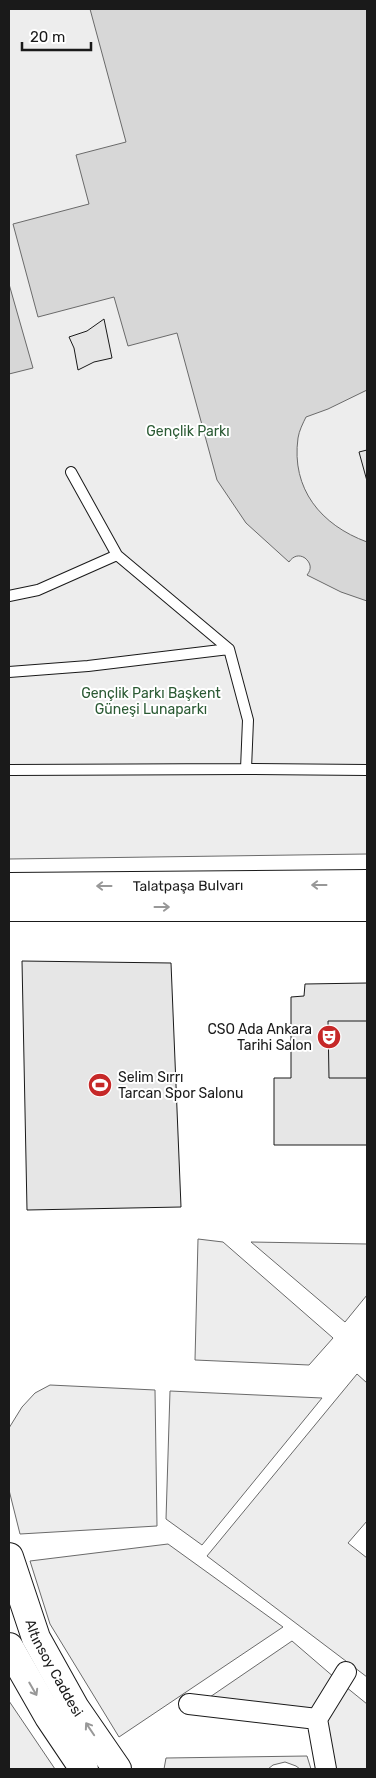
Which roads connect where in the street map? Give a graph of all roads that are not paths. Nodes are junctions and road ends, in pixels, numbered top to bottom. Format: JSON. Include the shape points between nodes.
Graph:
{"nodes":[{"id":1,"x":71,"y":472,"type":"dead end"},
{"id":2,"x":117,"y":555,"type":"junction"},
{"id":3,"x":9,"y":596,"type":"edge"},
{"id":4,"x":229,"y":649,"type":"junction"},
{"id":5,"x":9,"y":672,"type":"edge"},
{"id":6,"x":246,"y":769,"type":"junction"},
{"id":7,"x":9,"y":770,"type":"edge"},
{"id":8,"x":367,"y":770,"type":"edge"},
{"id":9,"x":367,"y":884,"type":"edge"},
{"id":10,"x":9,"y":887,"type":"edge"},
{"id":11,"x":9,"y":907,"type":"edge"},
{"id":12,"x":367,"y":907,"type":"edge"},
{"id":13,"x":9,"y":1557,"type":"edge"},
{"id":14,"x":9,"y":1647,"type":"edge"},
{"id":15,"x":346,"y":1672,"type":"dead end"},
{"id":16,"x":189,"y":1704,"type":"dead end"},
{"id":17,"x":317,"y":1719,"type":"junction"},
{"id":18,"x":84,"y":1769,"type":"edge"},
{"id":19,"x":117,"y":1769,"type":"edge"},
{"id":20,"x":326,"y":1769,"type":"edge"}],
"edges":[{"from":1,"to":2,"type":"lane"},
{"from":2,"to":3,"type":"lane","via":[[38,590]]},
{"from":2,"to":4,"type":"lane"},
{"from":4,"to":5,"type":"lane"},
{"from":4,"to":6,"type":"lane","via":[[248,720]]},
{"from":6,"to":7,"type":"lane"},
{"from":6,"to":8,"type":"lane"},
{"from":9,"to":10,"type":"main road","name":"Talatpaşa Bulvarı","one_way":true},
{"from":11,"to":12,"type":"main road","name":"Talatpaşa Bulvarı","one_way":true},
{"from":19,"to":13,"type":"main road","name":"Altınsoy Caddesi","one_way":true,"via":[[75,1708],[36,1638]]},
{"from":14,"to":18,"type":"main road","name":"Altınsoy Caddesi","one_way":true,"via":[[48,1717]]},
{"from":15,"to":17,"type":"street"},
{"from":16,"to":17,"type":"street"},
{"from":17,"to":20,"type":"street"}]}
